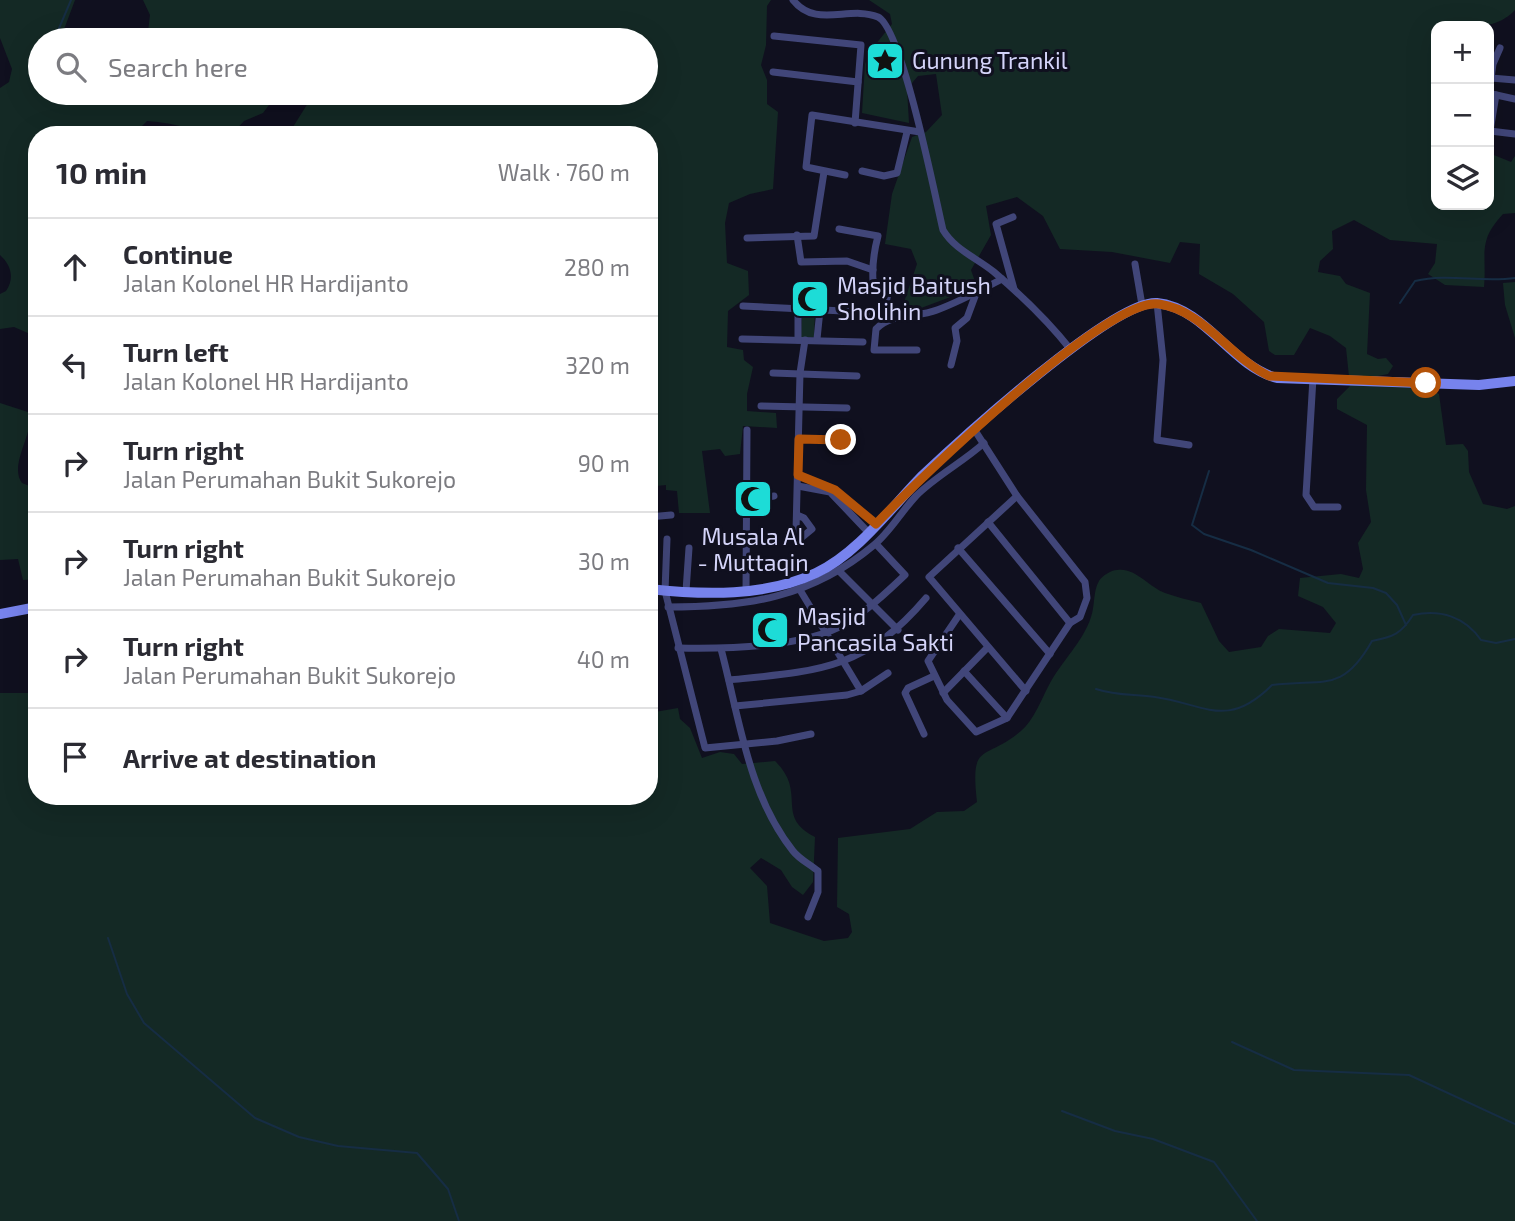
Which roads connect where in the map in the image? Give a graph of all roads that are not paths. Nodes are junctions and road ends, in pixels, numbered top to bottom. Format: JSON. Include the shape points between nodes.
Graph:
{"nodes":[{"id":1,"x":793,"y":0,"type":"edge"},
{"id":2,"x":774,"y":36,"type":"dead end"},
{"id":3,"x":1500,"y":48,"type":"dead end"},
{"id":4,"x":1494,"y":68,"type":"edge"},
{"id":5,"x":773,"y":72,"type":"dead end"},
{"id":6,"x":1494,"y":78,"type":"edge"},
{"id":7,"x":1515,"y":80,"type":"edge"},
{"id":8,"x":858,"y":82,"type":"junction"},
{"id":9,"x":1494,"y":95,"type":"edge"},
{"id":10,"x":1515,"y":99,"type":"edge"},
{"id":11,"x":855,"y":123,"type":"junction"},
{"id":12,"x":1494,"y":131,"type":"edge"},
{"id":13,"x":907,"y":132,"type":"junction"},
{"id":14,"x":920,"y":132,"type":"junction"},
{"id":15,"x":1515,"y":134,"type":"edge"},
{"id":16,"x":862,"y":171,"type":"dead end"},
{"id":17,"x":824,"y":172,"type":"junction"},
{"id":18,"x":845,"y":175,"type":"dead end"},
{"id":19,"x":1013,"y":217,"type":"dead end"},
{"id":20,"x":839,"y":229,"type":"dead end"},
{"id":21,"x":797,"y":235,"type":"junction"},
{"id":22,"x":747,"y":238,"type":"dead end"},
{"id":23,"x":1135,"y":264,"type":"dead end"},
{"id":24,"x":873,"y":270,"type":"junction"},
{"id":25,"x":1002,"y":279,"type":"junction"},
{"id":26,"x":1014,"y":289,"type":"junction"},
{"id":27,"x":977,"y":291,"type":"junction"},
{"id":28,"x":1157,"y":303,"type":"junction"},
{"id":29,"x":1142,"y":305,"type":"junction"},
{"id":30,"x":743,"y":306,"type":"dead end"},
{"id":31,"x":798,"y":308,"type":"junction"},
{"id":32,"x":820,"y":310,"type":"junction"},
{"id":33,"x":742,"y":339,"type":"dead end"},
{"id":34,"x":801,"y":340,"type":"junction"},
{"id":35,"x":817,"y":340,"type":"junction"},
{"id":36,"x":863,"y":342,"type":"dead end"},
{"id":37,"x":917,"y":350,"type":"dead end"},
{"id":38,"x":1071,"y":350,"type":"junction"},
{"id":39,"x":951,"y":365,"type":"dead end"},
{"id":40,"x":773,"y":373,"type":"dead end"},
{"id":41,"x":800,"y":373,"type":"junction"},
{"id":42,"x":857,"y":376,"type":"dead end"},
{"id":43,"x":1313,"y":378,"type":"junction"},
{"id":44,"x":1515,"y":381,"type":"edge"},
{"id":45,"x":761,"y":406,"type":"dead end"},
{"id":46,"x":847,"y":408,"type":"dead end"},
{"id":47,"x":800,"y":409,"type":"junction"},
{"id":48,"x":974,"y":429,"type":"junction"},
{"id":49,"x":747,"y":430,"type":"dead end"},
{"id":50,"x":799,"y":439,"type":"junction"},
{"id":51,"x":841,"y":440,"type":"dead end"},
{"id":52,"x":984,"y":443,"type":"junction"},
{"id":53,"x":1189,"y":445,"type":"dead end"},
{"id":54,"x":798,"y":475,"type":"junction"},
{"id":55,"x":819,"y":485,"type":"junction"},
{"id":56,"x":798,"y":486,"type":"junction"},
{"id":57,"x":774,"y":496,"type":"dead end"},
{"id":58,"x":1017,"y":496,"type":"junction"},
{"id":59,"x":1338,"y":507,"type":"dead end"},
{"id":60,"x":745,"y":514,"type":"junction"},
{"id":61,"x":671,"y":515,"type":"dead end"},
{"id":62,"x":658,"y":516,"type":"edge"},
{"id":63,"x":797,"y":516,"type":"dead end"},
{"id":64,"x":988,"y":522,"type":"junction"},
{"id":65,"x":872,"y":528,"type":"junction"},
{"id":66,"x":667,"y":539,"type":"dead end"},
{"id":67,"x":876,"y":544,"type":"junction"},
{"id":68,"x":689,"y":548,"type":"dead end"},
{"id":69,"x":958,"y":548,"type":"junction"},
{"id":70,"x":839,"y":571,"type":"junction"},
{"id":71,"x":821,"y":576,"type":"junction"},
{"id":72,"x":658,"y":590,"type":"edge"},
{"id":73,"x":800,"y":590,"type":"junction"},
{"id":74,"x":665,"y":591,"type":"junction"},
{"id":75,"x":686,"y":591,"type":"junction"},
{"id":76,"x":740,"y":592,"type":"junction"},
{"id":77,"x":926,"y":598,"type":"dead end"},
{"id":78,"x":872,"y":605,"type":"junction"},
{"id":79,"x":736,"y":606,"type":"junction"},
{"id":80,"x":668,"y":607,"type":"junction"},
{"id":81,"x":28,"y":609,"type":"edge"},
{"id":82,"x":0,"y":614,"type":"edge"},
{"id":83,"x":959,"y":615,"type":"junction"},
{"id":84,"x":1070,"y":623,"type":"junction"},
{"id":85,"x":898,"y":630,"type":"junction"},
{"id":86,"x":826,"y":633,"type":"junction"},
{"id":87,"x":678,"y":648,"type":"junction"},
{"id":88,"x":987,"y":648,"type":"junction"},
{"id":89,"x":721,"y":649,"type":"junction"},
{"id":90,"x":1050,"y":654,"type":"junction"},
{"id":91,"x":843,"y":662,"type":"junction"},
{"id":92,"x":964,"y":671,"type":"junction"},
{"id":93,"x":888,"y":673,"type":"dead end"},
{"id":94,"x":934,"y":676,"type":"junction"},
{"id":95,"x":729,"y":680,"type":"junction"},
{"id":96,"x":861,"y":691,"type":"junction"},
{"id":97,"x":1027,"y":691,"type":"junction"},
{"id":98,"x":943,"y":693,"type":"junction"},
{"id":99,"x":735,"y":706,"type":"junction"},
{"id":100,"x":1007,"y":718,"type":"junction"},
{"id":101,"x":811,"y":734,"type":"dead end"},
{"id":102,"x":924,"y":734,"type":"dead end"},
{"id":103,"x":746,"y":744,"type":"junction"},
{"id":104,"x":808,"y":917,"type":"dead end"}],
"edges":[{"from":1,"to":14,"type":"street","via":[[808,14],[880,18],[894,38]]},
{"from":2,"to":8,"type":"street","via":[[861,45]]},
{"from":3,"to":4,"type":"street"},
{"from":5,"to":8,"type":"street"},
{"from":6,"to":7,"type":"street"},
{"from":8,"to":11,"type":"street"},
{"from":9,"to":10,"type":"street"},
{"from":11,"to":13,"type":"street"},
{"from":11,"to":17,"type":"street","via":[[812,114],[806,167]]},
{"from":12,"to":15,"type":"street"},
{"from":13,"to":14,"type":"street"},
{"from":13,"to":16,"type":"street","via":[[897,173],[884,176]]},
{"from":14,"to":25,"type":"street","via":[[943,230]]},
{"from":17,"to":18,"type":"street"},
{"from":17,"to":21,"type":"street","via":[[814,236]]},
{"from":19,"to":26,"type":"street","via":[[996,224]]},
{"from":20,"to":24,"type":"street","via":[[878,236]]},
{"from":21,"to":22,"type":"street"},
{"from":21,"to":24,"type":"street","via":[[801,262],[847,261]]},
{"from":23,"to":29,"type":"street"},
{"from":24,"to":32,"type":"street","via":[[873,281],[889,288],[884,313]]},
{"from":25,"to":26,"type":"street"},
{"from":25,"to":27,"type":"street"},
{"from":26,"to":38,"type":"street"},
{"from":27,"to":37,"type":"street","via":[[936,311],[886,321],[876,329],[874,350]]},
{"from":27,"to":39,"type":"street","via":[[967,318],[955,328]]},
{"from":28,"to":29,"type":"main road"},
{"from":28,"to":43,"type":"main road","via":[[1189,316],[1251,367],[1277,378]]},
{"from":28,"to":53,"type":"street","via":[[1163,360],[1157,440]]},
{"from":29,"to":38,"type":"main road"},
{"from":30,"to":31,"type":"street"},
{"from":31,"to":32,"type":"street"},
{"from":31,"to":34,"type":"street"},
{"from":32,"to":35,"type":"street"},
{"from":33,"to":34,"type":"street"},
{"from":34,"to":35,"type":"street"},
{"from":34,"to":41,"type":"street"},
{"from":35,"to":36,"type":"street"},
{"from":38,"to":48,"type":"main road"},
{"from":40,"to":41,"type":"street"},
{"from":41,"to":42,"type":"street"},
{"from":41,"to":47,"type":"street"},
{"from":43,"to":44,"type":"main road","via":[[1479,385]]},
{"from":43,"to":59,"type":"street","via":[[1306,495],[1314,507]]},
{"from":45,"to":47,"type":"street"},
{"from":46,"to":47,"type":"street"},
{"from":47,"to":50,"type":"street"},
{"from":48,"to":52,"type":"street"},
{"from":48,"to":65,"type":"main road"},
{"from":49,"to":60,"type":"street"},
{"from":50,"to":51,"type":"street"},
{"from":50,"to":54,"type":"street"},
{"from":52,"to":58,"type":"street"},
{"from":52,"to":67,"type":"street","via":[[917,495]]},
{"from":54,"to":55,"type":"street"},
{"from":54,"to":56,"type":"street"},
{"from":55,"to":56,"type":"street"},
{"from":55,"to":65,"type":"street","via":[[850,500]]},
{"from":56,"to":63,"type":"street"},
{"from":57,"to":60,"type":"street","via":[[762,498],[756,512]]},
{"from":58,"to":64,"type":"street"},
{"from":58,"to":84,"type":"street","via":[[1085,582],[1087,598],[1080,617]]},
{"from":60,"to":76,"type":"street"},
{"from":61,"to":62,"type":"street"},
{"from":64,"to":69,"type":"street"},
{"from":64,"to":84,"type":"street"},
{"from":65,"to":71,"type":"main road"},
{"from":66,"to":74,"type":"street"},
{"from":67,"to":70,"type":"street"},
{"from":67,"to":78,"type":"street","via":[[905,575]]},
{"from":68,"to":75,"type":"street"},
{"from":69,"to":83,"type":"street","via":[[929,577]]},
{"from":69,"to":90,"type":"street"},
{"from":70,"to":71,"type":"street"},
{"from":70,"to":78,"type":"street"},
{"from":71,"to":73,"type":"street"},
{"from":71,"to":76,"type":"main road"},
{"from":72,"to":74,"type":"main road"},
{"from":73,"to":79,"type":"street"},
{"from":73,"to":86,"type":"street"},
{"from":74,"to":75,"type":"main road"},
{"from":74,"to":80,"type":"street"},
{"from":75,"to":76,"type":"main road"},
{"from":76,"to":79,"type":"street"},
{"from":77,"to":85,"type":"street"},
{"from":78,"to":85,"type":"street"},
{"from":78,"to":86,"type":"street"},
{"from":79,"to":80,"type":"street"},
{"from":80,"to":87,"type":"street"},
{"from":81,"to":82,"type":"main road"},
{"from":83,"to":88,"type":"street"},
{"from":83,"to":94,"type":"street","via":[[929,656]]},
{"from":84,"to":90,"type":"street"},
{"from":85,"to":91,"type":"street"},
{"from":86,"to":89,"type":"street"},
{"from":86,"to":91,"type":"street"},
{"from":87,"to":89,"type":"street"},
{"from":87,"to":103,"type":"street","via":[[705,748]]},
{"from":88,"to":92,"type":"street"},
{"from":88,"to":97,"type":"street"},
{"from":89,"to":95,"type":"street"},
{"from":90,"to":97,"type":"street"},
{"from":91,"to":95,"type":"street","via":[[825,669]]},
{"from":91,"to":96,"type":"street"},
{"from":92,"to":98,"type":"street"},
{"from":92,"to":100,"type":"street"},
{"from":93,"to":96,"type":"street"},
{"from":94,"to":98,"type":"street"},
{"from":94,"to":102,"type":"street","via":[[905,693]]},
{"from":95,"to":99,"type":"street"},
{"from":96,"to":99,"type":"street","via":[[832,698]]},
{"from":97,"to":100,"type":"street"},
{"from":98,"to":100,"type":"street","via":[[973,732]]},
{"from":99,"to":103,"type":"street"},
{"from":101,"to":103,"type":"street"},
{"from":103,"to":104,"type":"street","via":[[768,812],[793,852],[818,871],[818,892]]}]}
